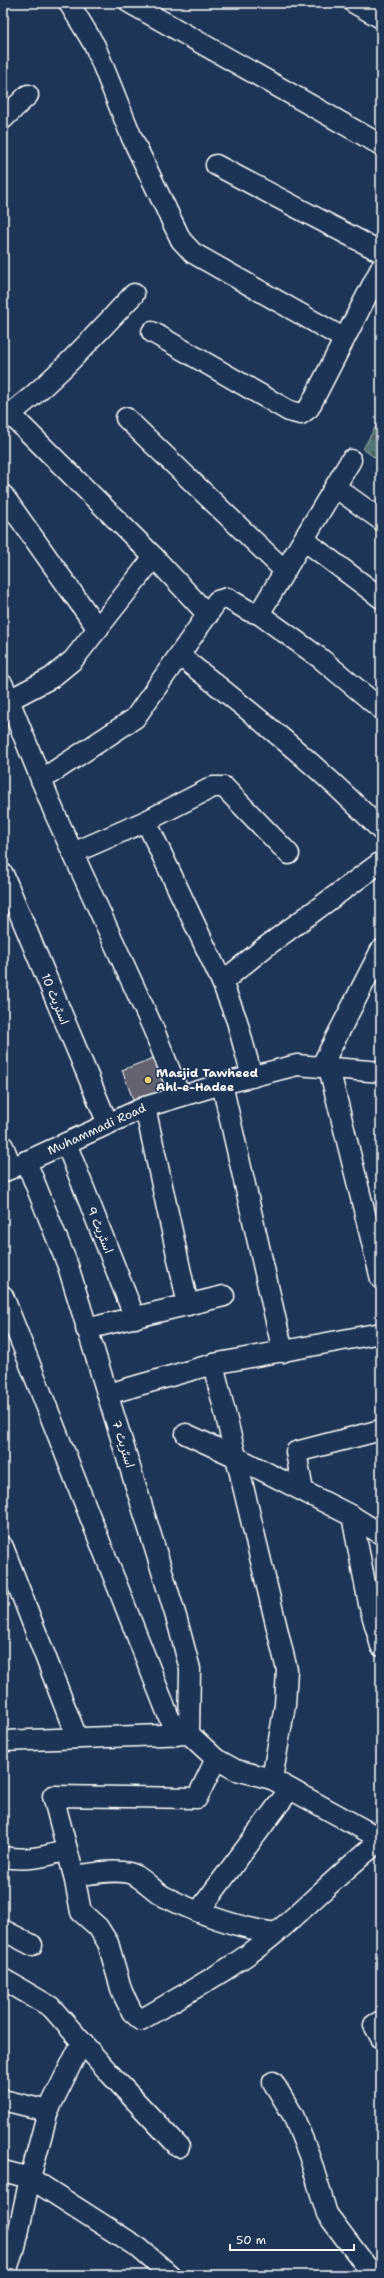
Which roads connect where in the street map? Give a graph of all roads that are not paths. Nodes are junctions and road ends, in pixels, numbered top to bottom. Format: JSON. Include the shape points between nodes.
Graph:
{"nodes":[{"id":1,"x":70,"y":3,"type":"edge"},
{"id":2,"x":130,"y":3,"type":"edge"},
{"id":3,"x":354,"y":3,"type":"edge"},
{"id":4,"x":381,"y":18,"type":"edge"},
{"id":5,"x":28,"y":95,"type":"dead end"},
{"id":6,"x":3,"y":119,"type":"edge"},
{"id":7,"x":381,"y":146,"type":"edge"},
{"id":8,"x":216,"y":165,"type":"dead end"},
{"id":9,"x":381,"y":252,"type":"edge"},
{"id":10,"x":381,"y":268,"type":"edge"},
{"id":11,"x":134,"y":294,"type":"dead end"},
{"id":12,"x":152,"y":332,"type":"dead end"},
{"id":13,"x":343,"y":338,"type":"junction"},
{"id":14,"x":7,"y":417,"type":"edge"},
{"id":15,"x":126,"y":418,"type":"dead end"},
{"id":16,"x":351,"y":460,"type":"dead end"},
{"id":17,"x":335,"y":487,"type":"junction"},
{"id":18,"x":3,"y":495,"type":"edge"},
{"id":19,"x":381,"y":520,"type":"edge"},
{"id":20,"x":304,"y":540,"type":"junction"},
{"id":21,"x":154,"y":558,"type":"junction"},
{"id":22,"x":285,"y":571,"type":"junction"},
{"id":23,"x":381,"y":598,"type":"edge"},
{"id":24,"x":259,"y":614,"type":"junction"},
{"id":25,"x":208,"y":615,"type":"junction"},
{"id":26,"x":98,"y":629,"type":"junction"},
{"id":27,"x":180,"y":656,"type":"junction"},
{"id":28,"x":6,"y":693,"type":"edge"},
{"id":29,"x":381,"y":709,"type":"edge"},
{"id":30,"x":41,"y":780,"type":"junction"},
{"id":31,"x":146,"y":821,"type":"junction"},
{"id":32,"x":381,"y":830,"type":"edge"},
{"id":33,"x":73,"y":852,"type":"junction"},
{"id":34,"x":289,"y":854,"type":"dead end"},
{"id":35,"x":381,"y":862,"type":"edge"},
{"id":36,"x":3,"y":874,"type":"edge"},
{"id":37,"x":381,"y":950,"type":"edge"},
{"id":38,"x":222,"y":982,"type":"junction"},
{"id":39,"x":325,"y":1068,"type":"junction"},
{"id":40,"x":381,"y":1072,"type":"edge"},
{"id":41,"x":252,"y":1077,"type":"junction"},
{"id":42,"x":222,"y":1084,"type":"junction"},
{"id":43,"x":180,"y":1096,"type":"junction"},
{"id":44,"x":145,"y":1107,"type":"junction"},
{"id":45,"x":108,"y":1124,"type":"junction"},
{"id":46,"x":66,"y":1143,"type":"junction"},
{"id":47,"x":3,"y":1146,"type":"edge"},
{"id":48,"x":14,"y":1167,"type":"edge"},
{"id":49,"x":374,"y":1223,"type":"edge"},
{"id":50,"x":381,"y":1279,"type":"edge"},
{"id":51,"x":224,"y":1296,"type":"dead end"},
{"id":52,"x":4,"y":1301,"type":"edge"},
{"id":53,"x":188,"y":1305,"type":"junction"},
{"id":54,"x":135,"y":1318,"type":"junction"},
{"id":55,"x":86,"y":1329,"type":"junction"},
{"id":56,"x":381,"y":1333,"type":"edge"},
{"id":57,"x":283,"y":1352,"type":"junction"},
{"id":58,"x":213,"y":1364,"type":"junction"},
{"id":59,"x":108,"y":1394,"type":"junction"},
{"id":60,"x":381,"y":1430,"type":"edge"},
{"id":61,"x":186,"y":1434,"type":"dead end"},
{"id":62,"x":236,"y":1457,"type":"junction"},
{"id":63,"x":303,"y":1491,"type":"junction"},
{"id":64,"x":352,"y":1516,"type":"junction"},
{"id":65,"x":381,"y":1534,"type":"edge"},
{"id":66,"x":3,"y":1547,"type":"edge"},
{"id":67,"x":381,"y":1646,"type":"edge"},
{"id":68,"x":182,"y":1735,"type":"junction"},
{"id":69,"x":77,"y":1738,"type":"junction"},
{"id":70,"x":3,"y":1741,"type":"edge"},
{"id":71,"x":216,"y":1759,"type":"junction"},
{"id":72,"x":272,"y":1779,"type":"junction"},
{"id":73,"x":290,"y":1789,"type":"junction"},
{"id":74,"x":381,"y":1840,"type":"edge"},
{"id":75,"x":67,"y":1850,"type":"junction"},
{"id":76,"x":3,"y":1857,"type":"edge"},
{"id":77,"x":74,"y":1876,"type":"junction"},
{"id":78,"x":199,"y":1911,"type":"junction"},
{"id":79,"x":3,"y":1930,"type":"edge"},
{"id":80,"x":276,"y":1933,"type":"junction"},
{"id":81,"x":32,"y":1945,"type":"dead end"},
{"id":82,"x":3,"y":1979,"type":"edge"},
{"id":83,"x":381,"y":2021,"type":"edge"},
{"id":84,"x":381,"y":2038,"type":"edge"},
{"id":85,"x":82,"y":2042,"type":"junction"},
{"id":86,"x":273,"y":2082,"type":"dead end"},
{"id":87,"x":3,"y":2100,"type":"edge"},
{"id":88,"x":48,"y":2112,"type":"junction"},
{"id":89,"x":179,"y":2147,"type":"dead end"},
{"id":90,"x":3,"y":2171,"type":"edge"},
{"id":91,"x":30,"y":2178,"type":"junction"},
{"id":92,"x":8,"y":2250,"type":"edge"},
{"id":93,"x":5,"y":2275,"type":"edge"},
{"id":94,"x":170,"y":2275,"type":"edge"},
{"id":95,"x":372,"y":2275,"type":"edge"}],
"edges":[{"from":1,"to":13,"type":"street","via":[[95,46],[132,138],[181,240],[193,253]]},
{"from":2,"to":7,"type":"street"},
{"from":3,"to":4,"type":"street"},
{"from":5,"to":6,"type":"street"},
{"from":8,"to":9,"type":"street"},
{"from":10,"to":13,"type":"street"},
{"from":11,"to":14,"type":"street","via":[[74,357]]},
{"from":12,"to":13,"type":"street","via":[[289,411],[301,414],[309,408]]},
{"from":14,"to":21,"type":"street"},
{"from":15,"to":22,"type":"street"},
{"from":16,"to":17,"type":"street"},
{"from":17,"to":19,"type":"street"},
{"from":17,"to":20,"type":"street"},
{"from":18,"to":26,"type":"street"},
{"from":20,"to":22,"type":"street"},
{"from":20,"to":23,"type":"street"},
{"from":21,"to":25,"type":"street"},
{"from":21,"to":26,"type":"street"},
{"from":22,"to":24,"type":"street"},
{"from":24,"to":25,"type":"street","via":[[227,598],[217,601]]},
{"from":24,"to":29,"type":"street","via":[[320,658]]},
{"from":25,"to":27,"type":"street"},
{"from":26,"to":28,"type":"street","via":[[73,660],[51,678]]},
{"from":27,"to":30,"type":"street","via":[[135,718]]},
{"from":27,"to":32,"type":"street","via":[[337,785]]},
{"from":28,"to":30,"type":"street"},
{"from":30,"to":33,"type":"street"},
{"from":31,"to":33,"type":"street"},
{"from":31,"to":34,"type":"street","via":[[213,787],[224,787]]},
{"from":31,"to":38,"type":"street"},
{"from":33,"to":43,"type":"street","via":[[153,1028]]},
{"from":35,"to":38,"type":"street"},
{"from":36,"to":45,"type":"street","name":"اسٹریٹ 10"},
{"from":37,"to":39,"type":"street"},
{"from":38,"to":41,"type":"street","via":[[237,1020]]},
{"from":39,"to":40,"type":"street","name":"Muhammadi Road"},
{"from":39,"to":41,"type":"street","name":"Muhammadi Road","via":[[297,1065]]},
{"from":39,"to":49,"type":"street"},
{"from":41,"to":42,"type":"street","name":"Muhammadi Road"},
{"from":42,"to":43,"type":"street","name":"Muhammadi Road"},
{"from":42,"to":57,"type":"street"},
{"from":43,"to":44,"type":"street","name":"Muhammadi Road"},
{"from":44,"to":45,"type":"street","name":"Muhammadi Road"},
{"from":44,"to":53,"type":"street"},
{"from":45,"to":46,"type":"street","name":"Muhammadi Road"},
{"from":46,"to":48,"type":"street","name":"Muhammadi Road"},
{"from":46,"to":54,"type":"street","name":"اسٹریٹ 9"},
{"from":47,"to":48,"type":"street","name":"اسٹریٹ 7"},
{"from":48,"to":55,"type":"street","name":"اسٹریٹ 7","via":[[68,1266]]},
{"from":49,"to":50,"type":"street"},
{"from":51,"to":53,"type":"street"},
{"from":52,"to":68,"type":"street"},
{"from":53,"to":54,"type":"street"},
{"from":54,"to":55,"type":"street"},
{"from":55,"to":59,"type":"street","name":"اسٹریٹ 7"},
{"from":56,"to":57,"type":"street"},
{"from":57,"to":58,"type":"street"},
{"from":58,"to":59,"type":"street"},
{"from":58,"to":62,"type":"street"},
{"from":59,"to":68,"type":"street","name":"اسٹریٹ 7","via":[[190,1669]]},
{"from":60,"to":63,"type":"street","via":[[296,1452]]},
{"from":61,"to":62,"type":"street"},
{"from":62,"to":63,"type":"street"},
{"from":62,"to":72,"type":"street","via":[[287,1670],[285,1705]]},
{"from":63,"to":64,"type":"street"},
{"from":64,"to":65,"type":"street"},
{"from":64,"to":67,"type":"street","via":[[369,1604]]},
{"from":66,"to":69,"type":"street"},
{"from":68,"to":69,"type":"street"},
{"from":68,"to":71,"type":"street"},
{"from":69,"to":70,"type":"street"},
{"from":71,"to":72,"type":"street","via":[[236,1770]]},
{"from":71,"to":75,"type":"street","via":[[197,1798],[53,1796]]},
{"from":72,"to":73,"type":"street"},
{"from":73,"to":74,"type":"street"},
{"from":73,"to":78,"type":"street"},
{"from":74,"to":80,"type":"street","via":[[345,1869]]},
{"from":75,"to":76,"type":"street","via":[[41,1858],[18,1860]]},
{"from":75,"to":77,"type":"street"},
{"from":77,"to":78,"type":"street","via":[[130,1873],[164,1896]]},
{"from":77,"to":80,"type":"street","via":[[81,1912],[98,1927],[108,1943],[122,1992],[132,2012],[141,2020],[227,1968]]},
{"from":78,"to":80,"type":"street","via":[[228,1923]]},
{"from":79,"to":81,"type":"street"},
{"from":82,"to":85,"type":"street","via":[[51,2007]]},
{"from":83,"to":84,"type":"street","via":[[374,2025]]},
{"from":85,"to":88,"type":"street"},
{"from":85,"to":89,"type":"street"},
{"from":86,"to":95,"type":"street","via":[[293,2115],[309,2155],[327,2214]]},
{"from":87,"to":88,"type":"street"},
{"from":88,"to":91,"type":"street"},
{"from":90,"to":91,"type":"street"},
{"from":91,"to":92,"type":"street"},
{"from":91,"to":94,"type":"street","via":[[139,2248]]},
{"from":92,"to":93,"type":"street"}]}
